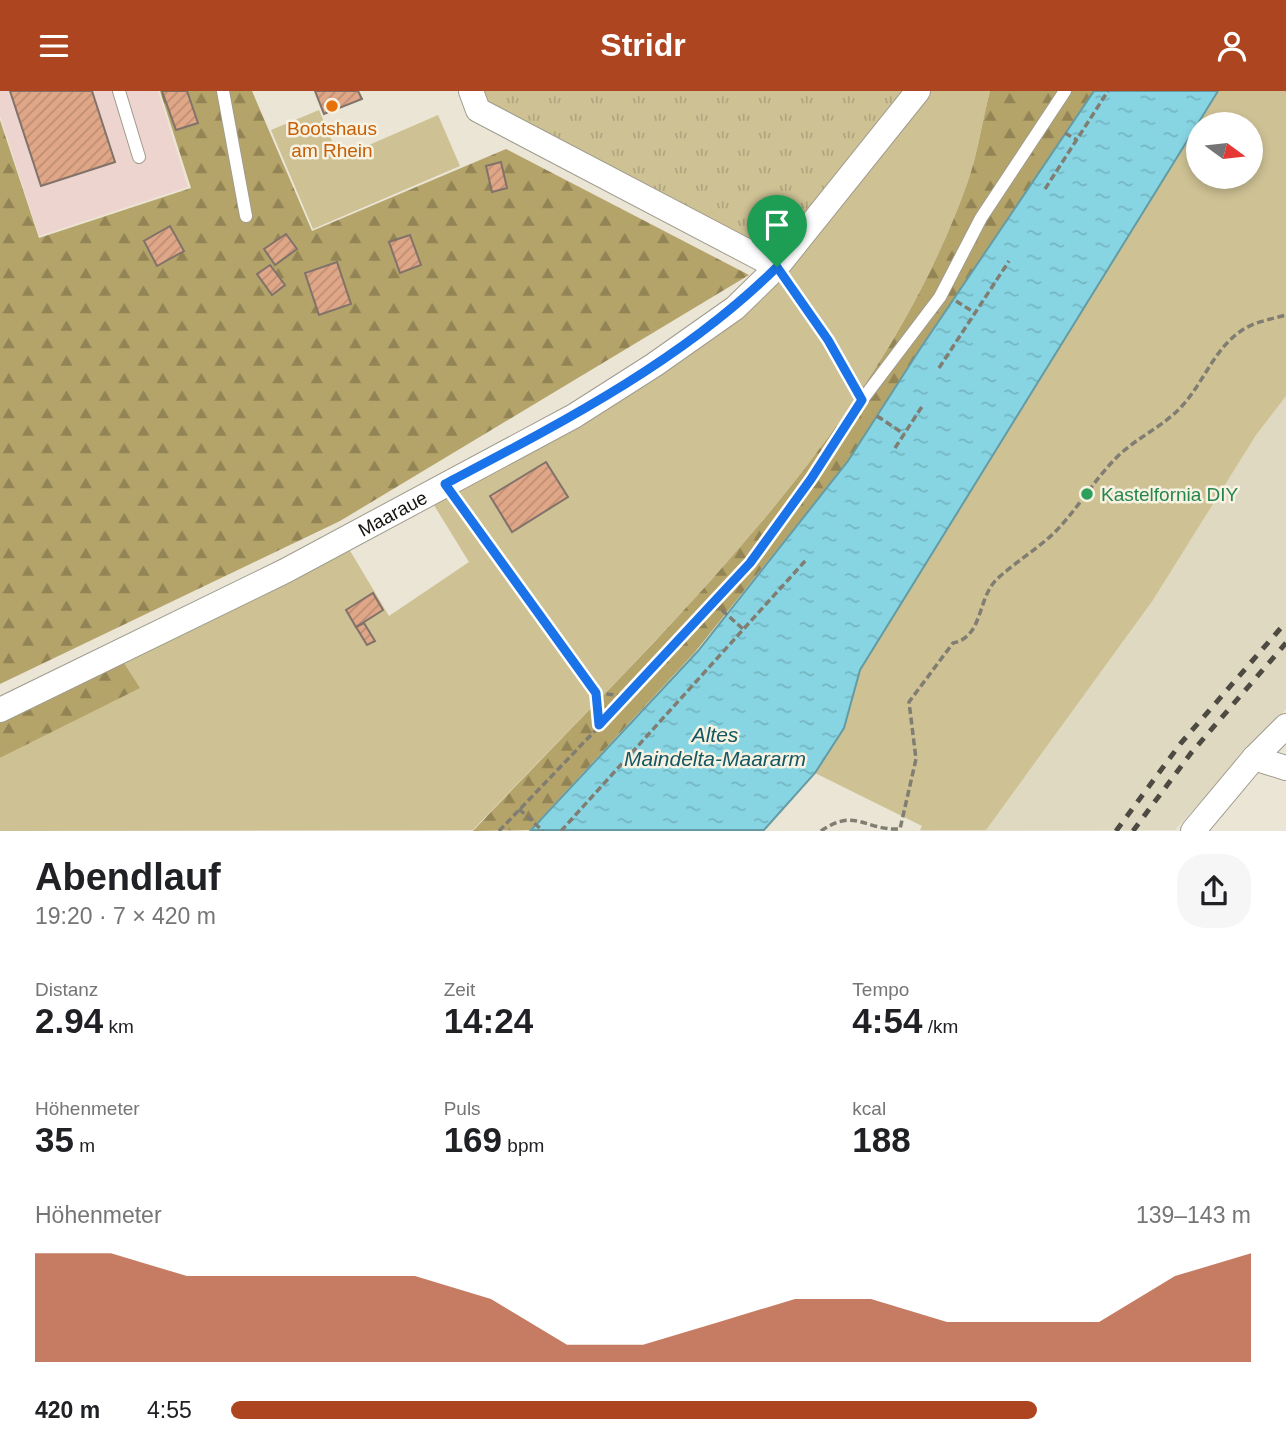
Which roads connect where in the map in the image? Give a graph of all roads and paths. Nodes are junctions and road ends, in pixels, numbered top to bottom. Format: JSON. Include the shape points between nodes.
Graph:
{"nodes":[{"id":1,"x":119,"y":91,"type":"edge"},
{"id":2,"x":223,"y":91,"type":"edge"},
{"id":3,"x":471,"y":91,"type":"edge"},
{"id":4,"x":918,"y":91,"type":"edge"},
{"id":5,"x":1065,"y":91,"type":"edge"},
{"id":6,"x":1108,"y":91,"type":"edge"},
{"id":7,"x":1065,"y":133,"type":"dead end"},
{"id":8,"x":1077,"y":140,"type":"junction"},
{"id":9,"x":139,"y":157,"type":"dead end"},
{"id":10,"x":1045,"y":189,"type":"dead end"},
{"id":11,"x":246,"y":216,"type":"dead end"},
{"id":12,"x":1009,"y":261,"type":"dead end"},
{"id":13,"x":777,"y":267,"type":"junction"},
{"id":14,"x":953,"y":299,"type":"dead end"},
{"id":15,"x":975,"y":313,"type":"junction"},
{"id":16,"x":1286,"y":314,"type":"edge"},
{"id":17,"x":939,"y":367,"type":"dead end"},
{"id":18,"x":862,"y":400,"type":"junction"},
{"id":19,"x":923,"y":405,"type":"dead end"},
{"id":20,"x":877,"y":416,"type":"dead end"},
{"id":21,"x":904,"y":434,"type":"junction"},
{"id":22,"x":895,"y":448,"type":"dead end"},
{"id":23,"x":445,"y":484,"type":"junction"},
{"id":24,"x":806,"y":560,"type":"dead end"},
{"id":25,"x":715,"y":603,"type":"junction"},
{"id":26,"x":743,"y":629,"type":"junction"},
{"id":27,"x":596,"y":693,"type":"junction"},
{"id":28,"x":627,"y":697,"type":"junction"},
{"id":29,"x":0,"y":710,"type":"edge"},
{"id":30,"x":599,"y":725,"type":"junction"},
{"id":31,"x":1286,"y":726,"type":"edge"},
{"id":32,"x":1254,"y":758,"type":"junction"},
{"id":33,"x":1286,"y":768,"type":"edge"},
{"id":34,"x":519,"y":809,"type":"junction"},
{"id":35,"x":893,"y":830,"type":"edge"},
{"id":36,"x":499,"y":831,"type":"edge"},
{"id":37,"x":543,"y":831,"type":"edge"},
{"id":38,"x":561,"y":831,"type":"edge"},
{"id":39,"x":821,"y":831,"type":"edge"},
{"id":40,"x":1193,"y":831,"type":"edge"}],
"edges":[{"from":1,"to":9,"type":"lane"},
{"from":2,"to":11,"type":"lane"},
{"from":3,"to":13,"type":"street","via":[[478,110]]},
{"from":4,"to":13,"type":"street","name":"Maaraue"},
{"from":5,"to":18,"type":"lane","via":[[981,218],[940,297]]},
{"from":6,"to":8,"type":"path"},
{"from":7,"to":8,"type":"path"},
{"from":8,"to":10,"type":"path"},
{"from":12,"to":15,"type":"path"},
{"from":13,"to":18,"type":"lane","via":[[828,340]]},
{"from":13,"to":23,"type":"street","name":"Maaraue","via":[[735,308],[654,365],[574,416]]},
{"from":14,"to":15,"type":"path"},
{"from":15,"to":17,"type":"path"},
{"from":16,"to":35,"type":"path","via":[[1243,329],[1221,347],[1182,406],[1121,454],[1053,534],[993,583],[973,631],[965,640],[953,643],[909,702],[916,759],[900,829]]},
{"from":18,"to":25,"type":"path","via":[[811,479]]},
{"from":19,"to":21,"type":"path"},
{"from":20,"to":21,"type":"path"},
{"from":21,"to":22,"type":"path"},
{"from":23,"to":27,"type":"path"},
{"from":23,"to":29,"type":"street","name":"Maaraue","via":[[285,571]]},
{"from":24,"to":26,"type":"path"},
{"from":25,"to":26,"type":"path"},
{"from":25,"to":28,"type":"path"},
{"from":26,"to":38,"type":"path"},
{"from":27,"to":28,"type":"path"},
{"from":27,"to":30,"type":"path"},
{"from":28,"to":30,"type":"path"},
{"from":30,"to":34,"type":"path"},
{"from":31,"to":32,"type":"street"},
{"from":32,"to":33,"type":"street"},
{"from":32,"to":40,"type":"street"},
{"from":34,"to":36,"type":"path"},
{"from":34,"to":37,"type":"path"},
{"from":35,"to":39,"type":"path","via":[[847,818]]}]}
